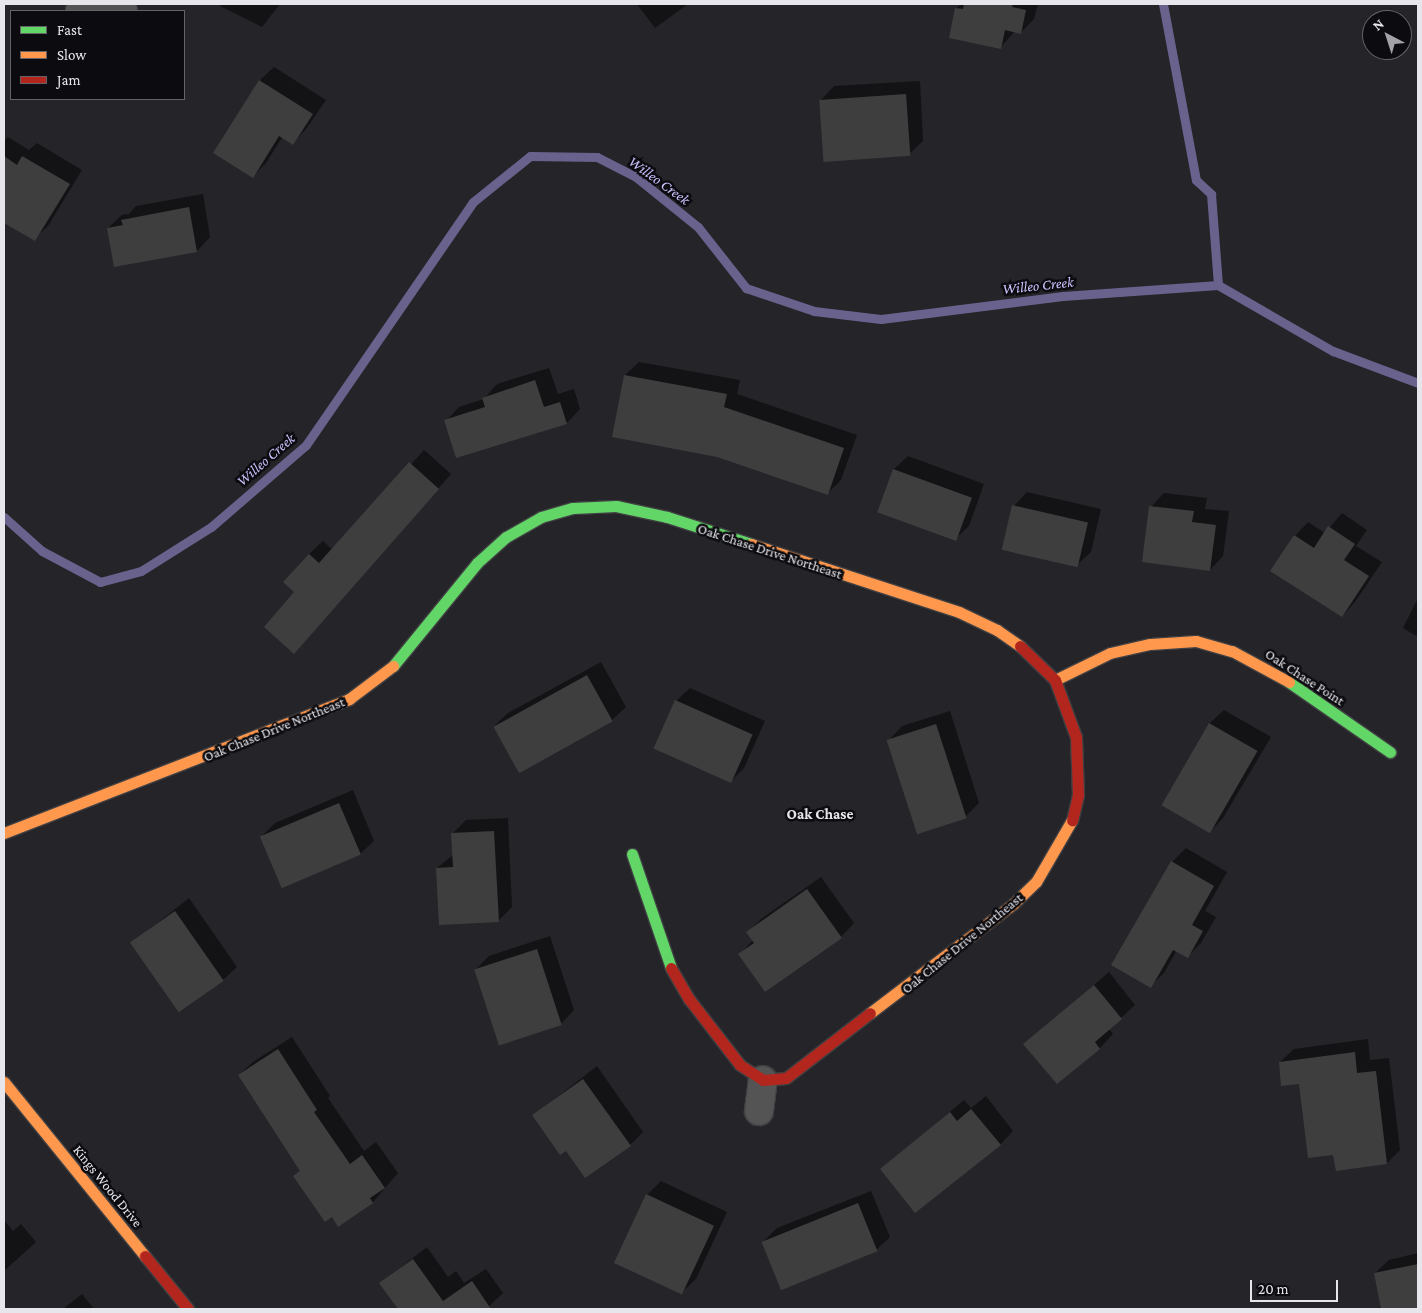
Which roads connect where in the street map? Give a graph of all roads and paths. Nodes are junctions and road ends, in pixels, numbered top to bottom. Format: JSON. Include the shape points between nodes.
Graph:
{"nodes":[{"id":1,"x":100,"y":4,"type":"edge"},
{"id":2,"x":111,"y":4,"type":"edge"},
{"id":3,"x":83,"y":10,"type":"edge"},
{"id":4,"x":122,"y":10,"type":"edge"},
{"id":5,"x":1055,"y":680,"type":"junction"},
{"id":6,"x":1390,"y":752,"type":"dead end"},
{"id":7,"x":4,"y":833,"type":"edge"},
{"id":8,"x":632,"y":854,"type":"dead end"},
{"id":9,"x":763,"y":1080,"type":"junction"},
{"id":10,"x":4,"y":1082,"type":"edge"},
{"id":11,"x":759,"y":1111,"type":"dead end"},
{"id":12,"x":188,"y":1309,"type":"edge"}],
"edges":[{"from":1,"to":2,"type":"street"},
{"from":1,"to":3,"type":"street"},
{"from":2,"to":4,"type":"street"},
{"from":5,"to":6,"type":"street","name":"Oak Chase Point","via":[[1110,653],[1150,644],[1196,642],[1232,651],[1275,672]]},
{"from":5,"to":7,"type":"street","name":"Oak Chase Drive Northeast","via":[[1030,653],[997,630],[959,612],[667,517],[616,506],[573,508],[542,517],[506,537],[477,563],[404,656],[378,680],[349,699]]},
{"from":5,"to":9,"type":"street","name":"Oak Chase Drive Northeast","via":[[1076,737],[1078,795],[1070,826],[1041,876],[1013,904],[810,1062],[786,1078]]},
{"from":8,"to":9,"type":"street","via":[[666,959],[689,999],[740,1065]]},
{"from":9,"to":11,"type":"street"},
{"from":10,"to":12,"type":"street","name":"Kings Wood Drive"}]}
